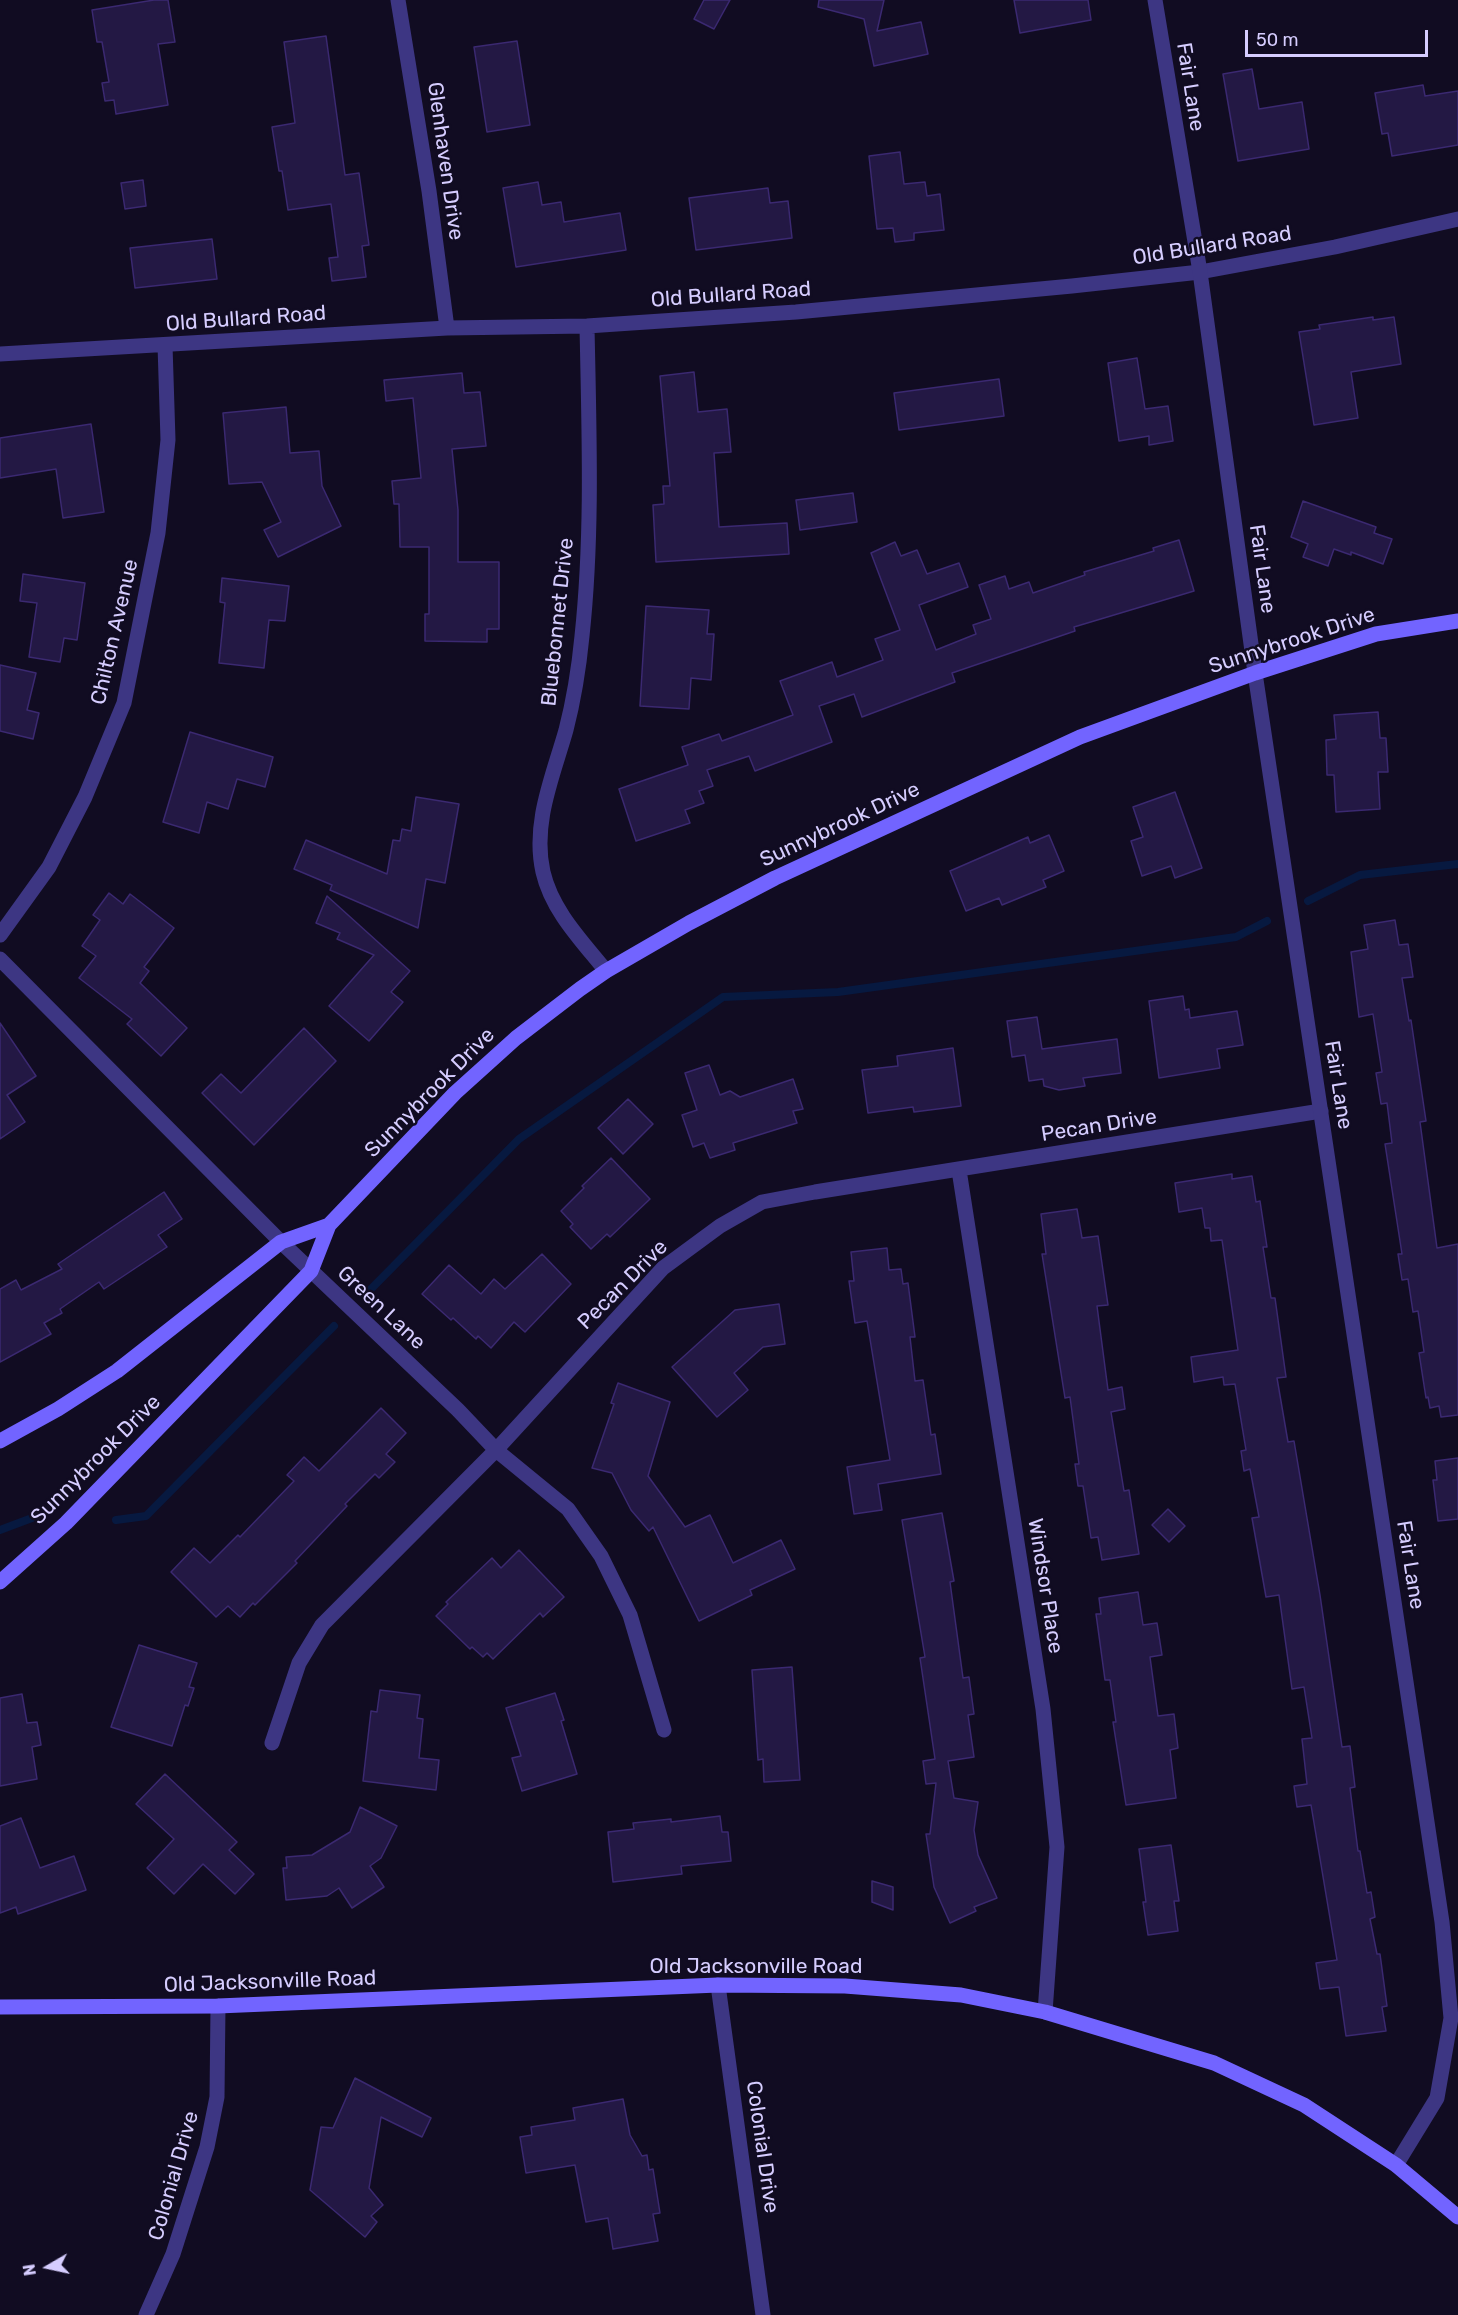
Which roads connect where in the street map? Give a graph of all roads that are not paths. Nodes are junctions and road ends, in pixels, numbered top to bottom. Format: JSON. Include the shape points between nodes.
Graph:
{"nodes":[{"id":1,"x":398,"y":0,"type":"edge"},
{"id":2,"x":1155,"y":0,"type":"edge"},
{"id":3,"x":1458,"y":219,"type":"edge"},
{"id":4,"x":1200,"y":272,"type":"junction"},
{"id":5,"x":587,"y":327,"type":"junction"},
{"id":6,"x":447,"y":328,"type":"junction"},
{"id":7,"x":165,"y":345,"type":"junction"},
{"id":8,"x":0,"y":354,"type":"edge"},
{"id":9,"x":1458,"y":621,"type":"edge"},
{"id":10,"x":1255,"y":673,"type":"junction"},
{"id":11,"x":0,"y":935,"type":"edge"},
{"id":12,"x":0,"y":959,"type":"edge"},
{"id":13,"x":606,"y":971,"type":"junction"},
{"id":14,"x":1321,"y":1112,"type":"junction"},
{"id":15,"x":959,"y":1170,"type":"junction"},
{"id":16,"x":329,"y":1225,"type":"junction"},
{"id":17,"x":281,"y":1242,"type":"junction"},
{"id":18,"x":311,"y":1271,"type":"junction"},
{"id":19,"x":0,"y":1441,"type":"edge"},
{"id":20,"x":496,"y":1450,"type":"junction"},
{"id":21,"x":0,"y":1582,"type":"edge"},
{"id":22,"x":664,"y":1730,"type":"dead end"},
{"id":23,"x":272,"y":1743,"type":"dead end"},
{"id":24,"x":1458,"y":1919,"type":"edge"},
{"id":25,"x":1442,"y":1922,"type":"junction"},
{"id":26,"x":718,"y":1985,"type":"junction"},
{"id":27,"x":218,"y":2006,"type":"junction"},
{"id":28,"x":0,"y":2007,"type":"edge"},
{"id":29,"x":1045,"y":2012,"type":"junction"},
{"id":30,"x":1396,"y":2165,"type":"junction"},
{"id":31,"x":1458,"y":2217,"type":"edge"},
{"id":32,"x":146,"y":2315,"type":"edge"},
{"id":33,"x":764,"y":2315,"type":"edge"}],
"edges":[{"from":1,"to":6,"type":"street","name":"Glenhaven Drive"},
{"from":2,"to":4,"type":"street","name":"Fair Lane"},
{"from":3,"to":4,"type":"street","name":"Old Bullard Road"},
{"from":4,"to":5,"type":"street","name":"Old Bullard Road","via":[[796,312]]},
{"from":4,"to":10,"type":"street","name":"Fair Lane"},
{"from":5,"to":6,"type":"street","name":"Old Bullard Road"},
{"from":5,"to":13,"type":"street","name":"Bluebonnet Drive","via":[[590,531],[582,637],[572,705],[540,834],[549,890],[567,922]]},
{"from":6,"to":7,"type":"street","name":"Old Bullard Road"},
{"from":7,"to":8,"type":"street","name":"Old Bullard Road"},
{"from":7,"to":11,"type":"street","name":"Chilton Avenue","via":[[168,440],[160,522],[124,703],[85,797],[49,867]]},
{"from":9,"to":10,"type":"main road","name":"Sunnybrook Drive","via":[[1376,634]]},
{"from":10,"to":13,"type":"main road","name":"Sunnybrook Drive","via":[[1020,763],[732,900]]},
{"from":10,"to":14,"type":"street","name":"Fair Lane"},
{"from":12,"to":17,"type":"street","name":"Green Lane"},
{"from":13,"to":16,"type":"main road","name":"Sunnybrook Drive","via":[[516,1038],[455,1093]]},
{"from":14,"to":15,"type":"street","name":"Pecan Drive"},
{"from":14,"to":25,"type":"street","name":"Fair Lane"},
{"from":15,"to":20,"type":"street","name":"Pecan Drive","via":[[762,1202],[720,1226],[663,1268]]},
{"from":15,"to":29,"type":"street","name":"Windsor Place","via":[[1044,1720],[1056,1847]]},
{"from":16,"to":17,"type":"main road","name":"Sunnybrook Drive"},
{"from":16,"to":18,"type":"main road","name":"Sunnybrook Drive"},
{"from":17,"to":18,"type":"street","name":"Green Lane"},
{"from":17,"to":19,"type":"main road","name":"Sunnybrook Drive","via":[[117,1371]]},
{"from":18,"to":20,"type":"street","name":"Green Lane"},
{"from":18,"to":21,"type":"main road","name":"Sunnybrook Drive","via":[[66,1523]]},
{"from":20,"to":22,"type":"street","name":"Green Lane","via":[[568,1509],[601,1556],[630,1615]]},
{"from":20,"to":23,"type":"street","name":"Pecan Drive","via":[[322,1625],[299,1663]]},
{"from":24,"to":25,"type":"street"},
{"from":25,"to":30,"type":"street","name":"Fair Lane","via":[[1451,2018],[1437,2098]]},
{"from":26,"to":27,"type":"main road","name":"Old Jacksonville Road"},
{"from":26,"to":29,"type":"main road","name":"Old Jacksonville Road","via":[[845,1986],[961,1995]]},
{"from":26,"to":33,"type":"street","name":"Colonial Drive"},
{"from":27,"to":28,"type":"main road","name":"Old Jacksonville Road"},
{"from":27,"to":32,"type":"street","name":"Colonial Drive","via":[[217,2097],[207,2147],[173,2254]]},
{"from":29,"to":30,"type":"main road","name":"Old Jacksonville Road","via":[[1214,2063],[1304,2105]]},
{"from":30,"to":31,"type":"main road","name":"Old Jacksonville Road"}]}
